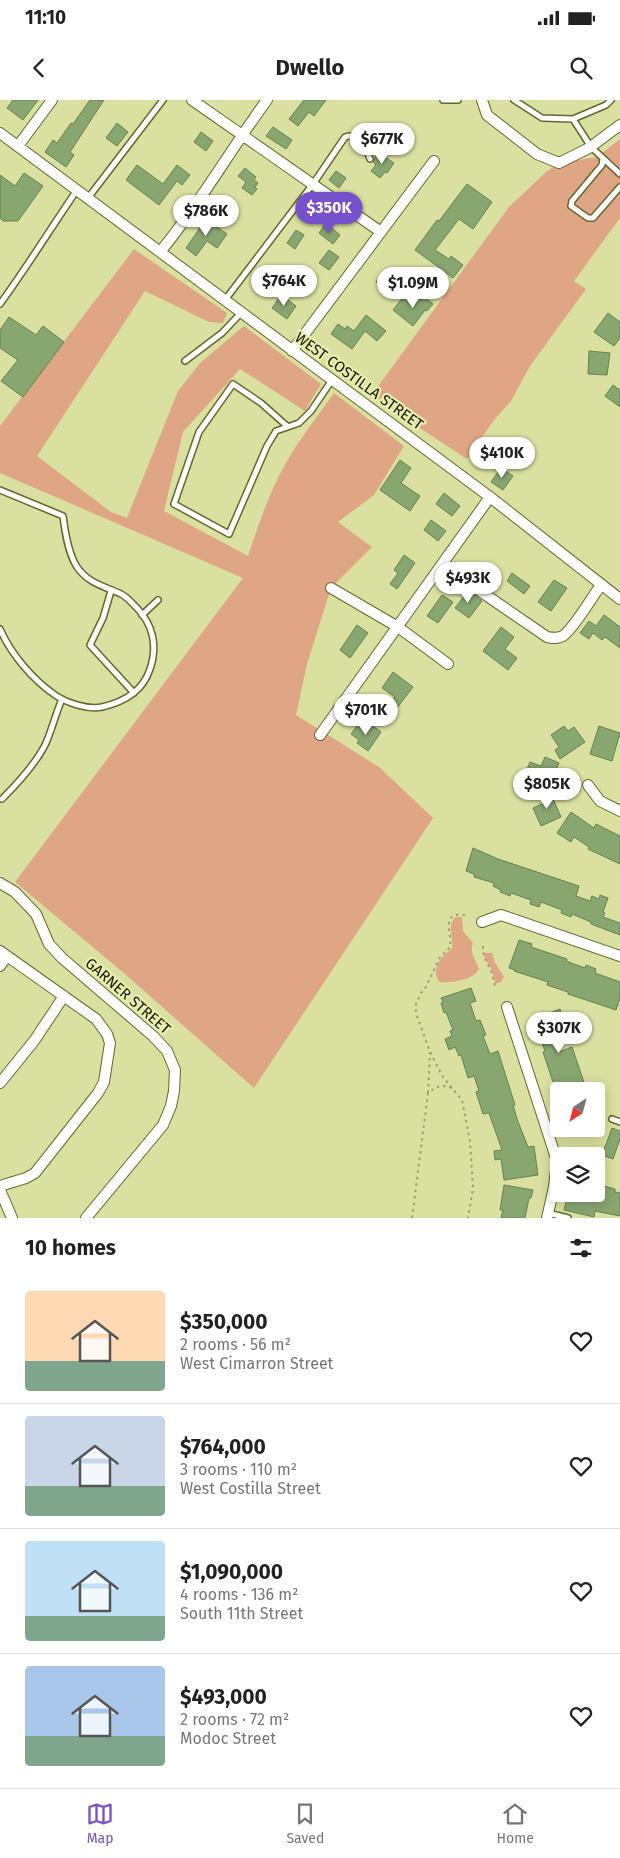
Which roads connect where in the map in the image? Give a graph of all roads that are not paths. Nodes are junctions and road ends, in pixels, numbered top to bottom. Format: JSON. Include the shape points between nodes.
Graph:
{"nodes":[{"id":1,"x":52,"y":100,"type":"edge"},
{"id":2,"x":163,"y":100,"type":"edge"},
{"id":3,"x":192,"y":100,"type":"edge"},
{"id":4,"x":267,"y":100,"type":"edge"},
{"id":5,"x":443,"y":100,"type":"edge"},
{"id":6,"x":458,"y":100,"type":"edge"},
{"id":7,"x":482,"y":100,"type":"edge"},
{"id":8,"x":514,"y":100,"type":"edge"},
{"id":9,"x":611,"y":100,"type":"edge"},
{"id":10,"x":573,"y":119,"type":"junction"},
{"id":11,"x":620,"y":125,"type":"edge"},
{"id":12,"x":0,"y":133,"type":"edge"},
{"id":13,"x":241,"y":135,"type":"junction"},
{"id":14,"x":18,"y":146,"type":"junction"},
{"id":15,"x":591,"y":147,"type":"junction"},
{"id":16,"x":370,"y":159,"type":"dead end"},
{"id":17,"x":602,"y":159,"type":"junction"},
{"id":18,"x":434,"y":161,"type":"dead end"},
{"id":19,"x":620,"y":174,"type":"edge"},
{"id":20,"x":313,"y":184,"type":"junction"},
{"id":21,"x":620,"y":187,"type":"edge"},
{"id":22,"x":77,"y":190,"type":"junction"},
{"id":23,"x":88,"y":198,"type":"junction"},
{"id":24,"x":381,"y":232,"type":"junction"},
{"id":25,"x":160,"y":252,"type":"junction"},
{"id":26,"x":224,"y":300,"type":"junction"},
{"id":27,"x":0,"y":304,"type":"edge"},
{"id":28,"x":241,"y":313,"type":"junction"},
{"id":29,"x":292,"y":351,"type":"junction"},
{"id":30,"x":185,"y":361,"type":"dead end"},
{"id":31,"x":332,"y":380,"type":"junction"},
{"id":32,"x":287,"y":426,"type":"junction"},
{"id":33,"x":0,"y":490,"type":"edge"},
{"id":34,"x":490,"y":497,"type":"junction"},
{"id":35,"x":442,"y":565,"type":"junction"},
{"id":36,"x":601,"y":585,"type":"junction"},
{"id":37,"x":331,"y":588,"type":"dead end"},
{"id":38,"x":112,"y":591,"type":"junction"},
{"id":39,"x":620,"y":599,"type":"edge"},
{"id":40,"x":158,"y":600,"type":"dead end"},
{"id":41,"x":142,"y":615,"type":"junction"},
{"id":42,"x":398,"y":627,"type":"junction"},
{"id":43,"x":0,"y":629,"type":"edge"},
{"id":44,"x":5,"y":640,"type":"junction"},
{"id":45,"x":0,"y":645,"type":"edge"},
{"id":46,"x":448,"y":664,"type":"dead end"},
{"id":47,"x":134,"y":693,"type":"junction"},
{"id":48,"x":62,"y":699,"type":"junction"},
{"id":49,"x":320,"y":735,"type":"dead end"},
{"id":50,"x":588,"y":785,"type":"dead end"},
{"id":51,"x":2,"y":799,"type":"dead end"},
{"id":52,"x":620,"y":811,"type":"edge"},
{"id":53,"x":0,"y":883,"type":"edge"},
{"id":54,"x":482,"y":922,"type":"dead end"},
{"id":55,"x":4,"y":953,"type":"edge"},
{"id":56,"x":620,"y":956,"type":"edge"},
{"id":57,"x":0,"y":966,"type":"edge"},
{"id":58,"x":64,"y":996,"type":"junction"},
{"id":59,"x":507,"y":1007,"type":"dead end"},
{"id":60,"x":0,"y":1083,"type":"edge"},
{"id":61,"x":612,"y":1119,"type":"dead end"},
{"id":62,"x":620,"y":1122,"type":"edge"},
{"id":63,"x":0,"y":1186,"type":"edge"},
{"id":64,"x":0,"y":1190,"type":"edge"},
{"id":65,"x":547,"y":1216,"type":"edge"},
{"id":66,"x":12,"y":1218,"type":"edge"},
{"id":67,"x":86,"y":1218,"type":"edge"},
{"id":68,"x":568,"y":1218,"type":"edge"}],
"edges":[{"from":1,"to":14,"type":"street"},
{"from":2,"to":23,"type":"lane"},
{"from":3,"to":13,"type":"street"},
{"from":4,"to":13,"type":"street"},
{"from":5,"to":6,"type":"lane"},
{"from":7,"to":15,"type":"street","via":[[487,115],[537,154],[559,163]]},
{"from":8,"to":10,"type":"lane","via":[[542,118]]},
{"from":9,"to":10,"type":"lane"},
{"from":10,"to":15,"type":"lane"},
{"from":11,"to":15,"type":"street"},
{"from":12,"to":14,"type":"street","name":"WEST COSTILLA STREET"},
{"from":13,"to":20,"type":"street"},
{"from":13,"to":25,"type":"street","via":[[186,221]]},
{"from":14,"to":22,"type":"street","name":"WEST COSTILLA STREET"},
{"from":15,"to":17,"type":"lane"},
{"from":16,"to":20,"type":"lane","via":[[357,137],[345,137]]},
{"from":17,"to":19,"type":"lane"},
{"from":17,"to":21,"type":"lane","via":[[602,165],[571,206],[593,218]]},
{"from":18,"to":24,"type":"street"},
{"from":20,"to":24,"type":"street"},
{"from":20,"to":26,"type":"lane"},
{"from":22,"to":23,"type":"street","name":"WEST COSTILLA STREET"},
{"from":22,"to":27,"type":"lane"},
{"from":23,"to":25,"type":"street","name":"WEST COSTILLA STREET"},
{"from":24,"to":29,"type":"street"},
{"from":25,"to":26,"type":"street","name":"WEST COSTILLA STREET"},
{"from":26,"to":28,"type":"street","name":"WEST COSTILLA STREET"},
{"from":28,"to":29,"type":"street","name":"WEST COSTILLA STREET"},
{"from":28,"to":30,"type":"lane","via":[[222,333]]},
{"from":29,"to":31,"type":"street","name":"WEST COSTILLA STREET"},
{"from":31,"to":32,"type":"lane","via":[[305,417],[299,423]]},
{"from":31,"to":34,"type":"street","name":"WEST COSTILLA STREET"},
{"from":32,"to":32,"type":"lane","via":[[276,431],[267,446],[229,534],[174,504],[199,432],[233,384]]},
{"from":33,"to":38,"type":"lane","via":[[63,516],[76,565],[94,584]]},
{"from":34,"to":35,"type":"street"},
{"from":34,"to":36,"type":"street","name":"WEST COSTILLA STREET"},
{"from":35,"to":36,"type":"street","via":[[547,637],[562,636]]},
{"from":35,"to":42,"type":"street"},
{"from":36,"to":39,"type":"street","name":"WEST COSTILLA STREET"},
{"from":37,"to":42,"type":"street"},
{"from":38,"to":41,"type":"lane","via":[[122,595]]},
{"from":38,"to":47,"type":"lane","via":[[90,645]]},
{"from":40,"to":41,"type":"lane"},
{"from":41,"to":47,"type":"lane","via":[[152,632],[154,656],[148,676]]},
{"from":42,"to":46,"type":"street"},
{"from":42,"to":49,"type":"street"},
{"from":43,"to":44,"type":"lane"},
{"from":44,"to":45,"type":"lane"},
{"from":44,"to":48,"type":"lane","via":[[39,682]]},
{"from":47,"to":48,"type":"lane","via":[[114,704],[97,708]]},
{"from":48,"to":51,"type":"lane","via":[[46,743]]},
{"from":50,"to":52,"type":"street","via":[[600,801]]},
{"from":53,"to":67,"type":"street","name":"GARNER STREET","via":[[15,892],[36,914],[49,944],[62,958],[167,1050],[175,1070],[171,1106],[163,1125]]},
{"from":54,"to":56,"type":"street","via":[[501,915]]},
{"from":55,"to":57,"type":"street"},
{"from":55,"to":58,"type":"street"},
{"from":58,"to":60,"type":"street"},
{"from":58,"to":63,"type":"street","via":[[96,1019],[107,1034],[110,1043],[104,1082],[35,1173]]},
{"from":59,"to":65,"type":"street","via":[[557,1161]]},
{"from":61,"to":62,"type":"lane"},
{"from":64,"to":66,"type":"street"},
{"from":65,"to":68,"type":"lane"}]}
